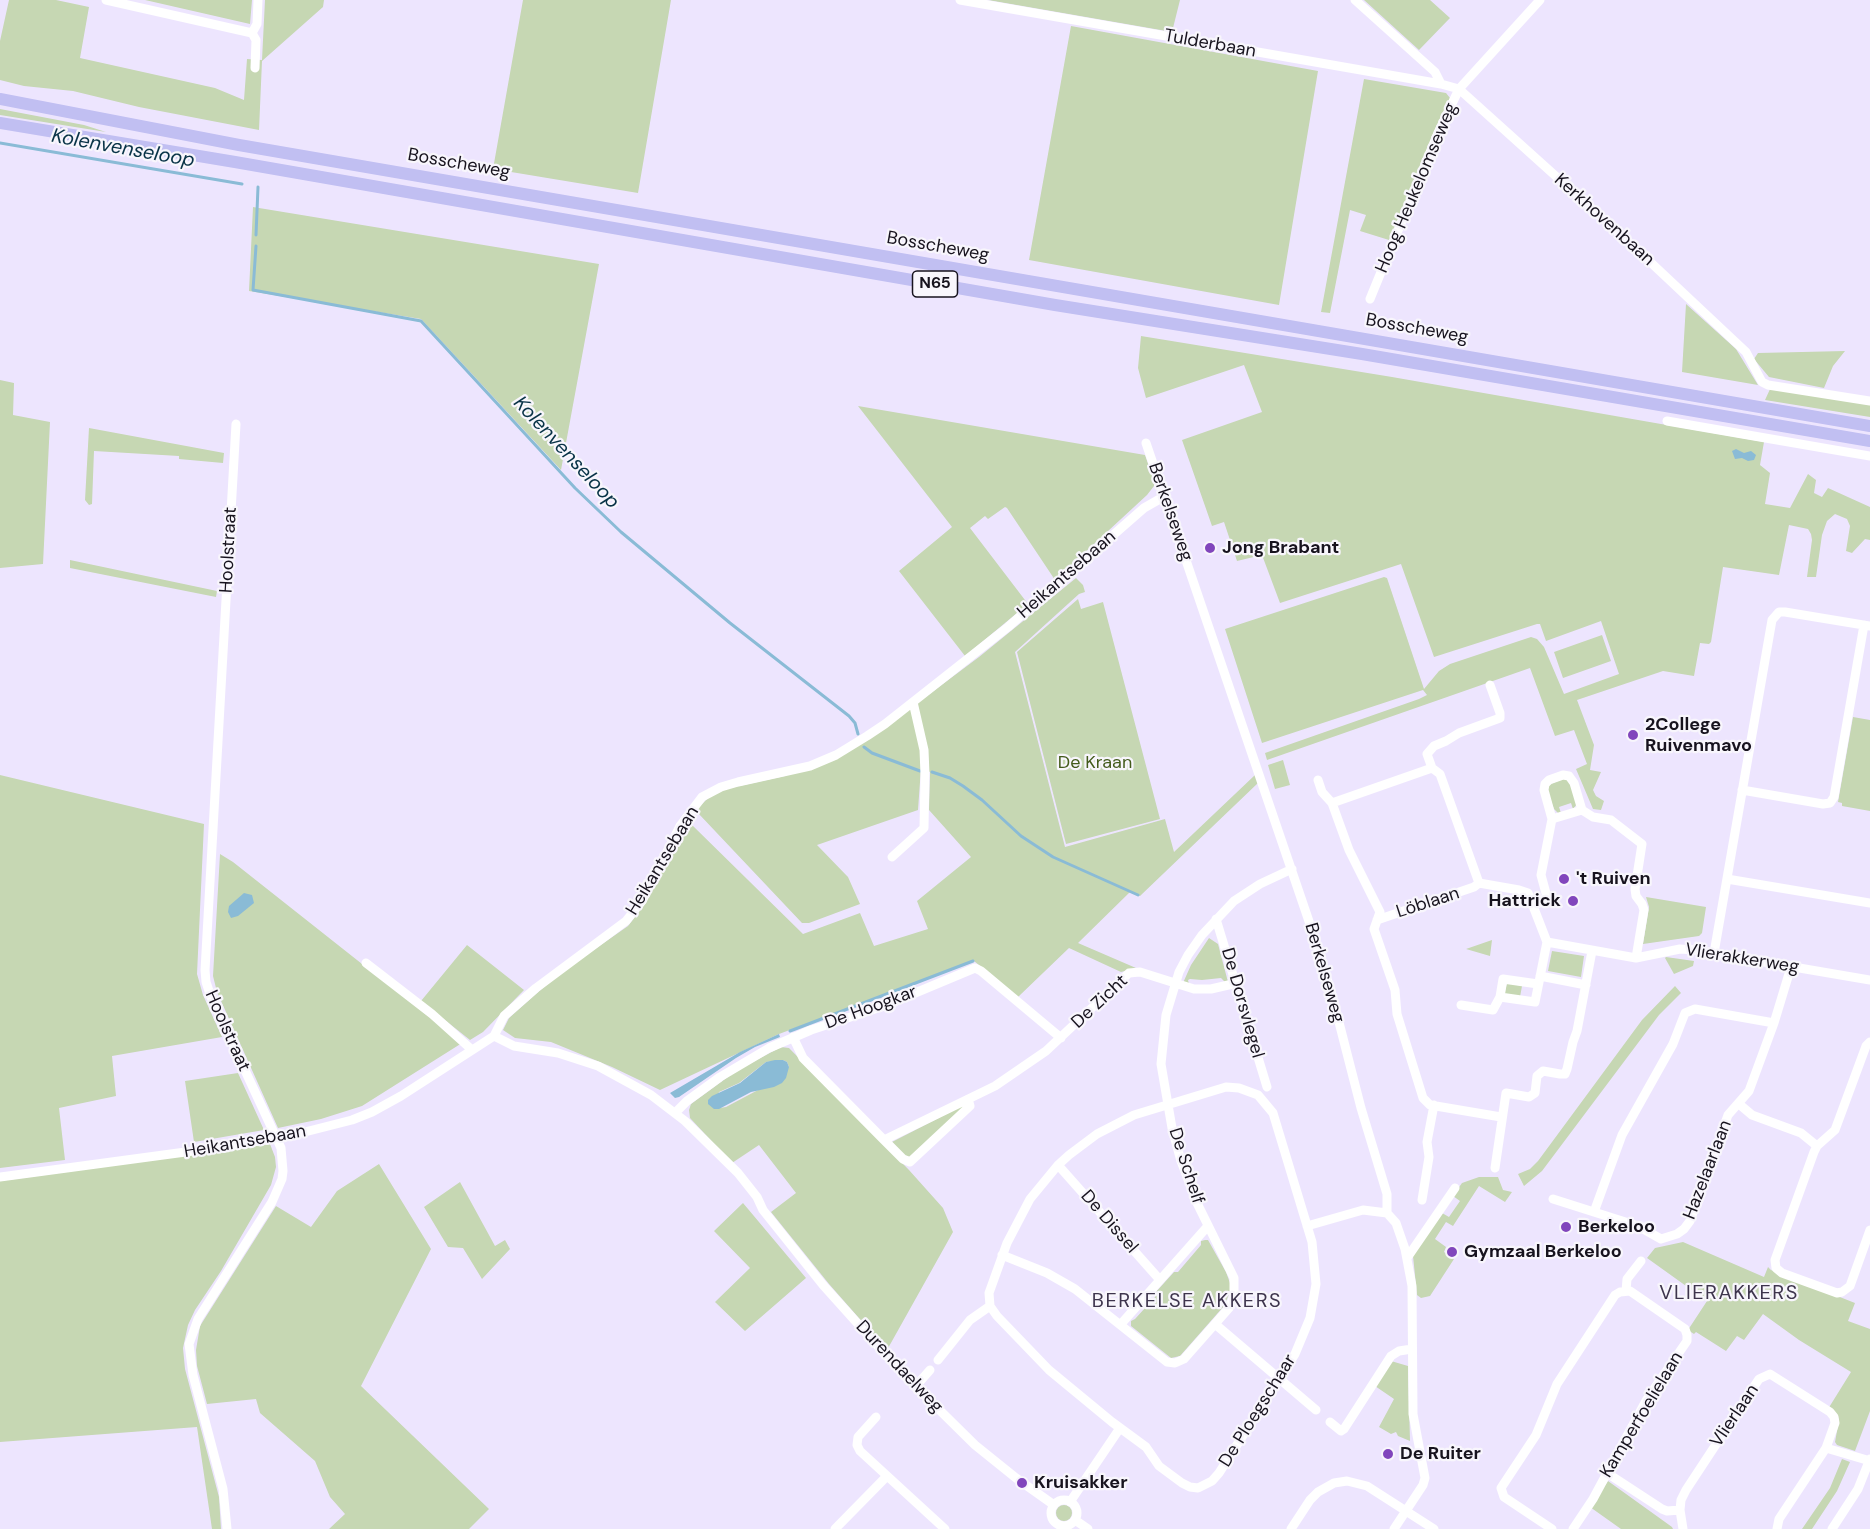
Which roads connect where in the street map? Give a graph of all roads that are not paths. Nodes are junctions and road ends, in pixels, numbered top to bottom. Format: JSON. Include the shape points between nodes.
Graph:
{"nodes":[{"id":1,"x":106,"y":0,"type":"edge"},
{"id":2,"x":258,"y":0,"type":"edge"},
{"id":3,"x":960,"y":0,"type":"edge"},
{"id":4,"x":1355,"y":0,"type":"edge"},
{"id":5,"x":1540,"y":0,"type":"edge"},
{"id":6,"x":252,"y":33,"type":"junction"},
{"id":7,"x":255,"y":68,"type":"dead end"},
{"id":8,"x":1440,"y":84,"type":"junction"},
{"id":9,"x":1459,"y":89,"type":"junction"},
{"id":10,"x":0,"y":99,"type":"edge"},
{"id":11,"x":0,"y":123,"type":"edge"},
{"id":12,"x":1370,"y":299,"type":"dead end"},
{"id":13,"x":1870,"y":401,"type":"edge"},
{"id":14,"x":1667,"y":421,"type":"dead end"},
{"id":15,"x":236,"y":424,"type":"dead end"},
{"id":16,"x":1870,"y":426,"type":"edge"},
{"id":17,"x":1870,"y":441,"type":"edge"},
{"id":18,"x":1146,"y":443,"type":"dead end"},
{"id":19,"x":1870,"y":456,"type":"edge"},
{"id":20,"x":1166,"y":496,"type":"junction"},
{"id":21,"x":1867,"y":626,"type":"edge"},
{"id":22,"x":1490,"y":685,"type":"dead end"},
{"id":23,"x":913,"y":702,"type":"junction"},
{"id":24,"x":1432,"y":768,"type":"junction"},
{"id":25,"x":1318,"y":780,"type":"dead end"},
{"id":26,"x":1742,"y":790,"type":"junction"},
{"id":27,"x":1332,"y":803,"type":"junction"},
{"id":28,"x":1582,"y":810,"type":"junction"},
{"id":29,"x":1552,"y":819,"type":"junction"},
{"id":30,"x":892,"y":857,"type":"dead end"},
{"id":31,"x":1292,"y":869,"type":"junction"},
{"id":32,"x":1727,"y":879,"type":"junction"},
{"id":33,"x":1479,"y":883,"type":"junction"},
{"id":34,"x":1870,"y":893,"type":"edge"},
{"id":35,"x":1869,"y":903,"type":"edge"},
{"id":36,"x":1534,"y":906,"type":"junction"},
{"id":37,"x":1216,"y":919,"type":"junction"},
{"id":38,"x":1377,"y":920,"type":"junction"},
{"id":39,"x":1547,"y":942,"type":"junction"},
{"id":40,"x":1592,"y":951,"type":"junction"},
{"id":41,"x":1714,"y":953,"type":"junction"},
{"id":42,"x":1636,"y":958,"type":"junction"},
{"id":43,"x":366,"y":963,"type":"dead end"},
{"id":44,"x":1791,"y":967,"type":"junction"},
{"id":45,"x":1539,"y":980,"type":"junction"},
{"id":46,"x":1870,"y":980,"type":"edge"},
{"id":47,"x":1175,"y":983,"type":"junction"},
{"id":48,"x":1237,"y":983,"type":"junction"},
{"id":49,"x":1586,"y":985,"type":"junction"},
{"id":50,"x":1500,"y":997,"type":"junction"},
{"id":51,"x":1461,"y":1005,"type":"dead end"},
{"id":52,"x":1774,"y":1023,"type":"junction"},
{"id":53,"x":494,"y":1036,"type":"junction"},
{"id":54,"x":793,"y":1037,"type":"junction"},
{"id":55,"x":1061,"y":1038,"type":"junction"},
{"id":56,"x":1870,"y":1042,"type":"edge"},
{"id":57,"x":471,"y":1049,"type":"junction"},
{"id":58,"x":1267,"y":1087,"type":"dead end"},
{"id":59,"x":968,"y":1099,"type":"junction"},
{"id":60,"x":1168,"y":1104,"type":"junction"},
{"id":61,"x":1739,"y":1104,"type":"junction"},
{"id":62,"x":1434,"y":1105,"type":"junction"},
{"id":63,"x":676,"y":1112,"type":"junction"},
{"id":64,"x":1502,"y":1117,"type":"junction"},
{"id":65,"x":276,"y":1138,"type":"junction"},
{"id":66,"x":884,"y":1140,"type":"junction"},
{"id":67,"x":1817,"y":1146,"type":"junction"},
{"id":68,"x":1058,"y":1165,"type":"junction"},
{"id":69,"x":1495,"y":1168,"type":"dead end"},
{"id":70,"x":0,"y":1177,"type":"edge"},
{"id":71,"x":1455,"y":1188,"type":"dead end"},
{"id":72,"x":1553,"y":1199,"type":"dead end"},
{"id":73,"x":1422,"y":1200,"type":"dead end"},
{"id":74,"x":1594,"y":1212,"type":"junction"},
{"id":75,"x":1388,"y":1213,"type":"junction"},
{"id":76,"x":1307,"y":1226,"type":"junction"},
{"id":77,"x":1207,"y":1227,"type":"junction"},
{"id":78,"x":1870,"y":1230,"type":"edge"},
{"id":79,"x":1002,"y":1255,"type":"junction"},
{"id":80,"x":1407,"y":1258,"type":"junction"},
{"id":81,"x":1641,"y":1261,"type":"dead end"},
{"id":82,"x":1160,"y":1280,"type":"junction"},
{"id":83,"x":1626,"y":1291,"type":"junction"},
{"id":84,"x":990,"y":1306,"type":"junction"},
{"id":85,"x":1121,"y":1324,"type":"junction"},
{"id":86,"x":1215,"y":1324,"type":"junction"},
{"id":87,"x":1412,"y":1349,"type":"junction"},
{"id":88,"x":938,"y":1360,"type":"dead end"},
{"id":89,"x":930,"y":1370,"type":"dead end"},
{"id":90,"x":1279,"y":1379,"type":"junction"},
{"id":91,"x":915,"y":1387,"type":"junction"},
{"id":92,"x":1316,"y":1410,"type":"dead end"},
{"id":93,"x":876,"y":1417,"type":"dead end"},
{"id":94,"x":1330,"y":1422,"type":"dead end"},
{"id":95,"x":1120,"y":1428,"type":"junction"},
{"id":96,"x":1826,"y":1448,"type":"junction"},
{"id":97,"x":1870,"y":1460,"type":"edge"},
{"id":98,"x":1607,"y":1473,"type":"junction"},
{"id":99,"x":887,"y":1476,"type":"junction"},
{"id":100,"x":1070,"y":1502,"type":"junction"},
{"id":101,"x":1054,"y":1505,"type":"junction"},
{"id":102,"x":1680,"y":1510,"type":"junction"},
{"id":103,"x":1406,"y":1511,"type":"junction"},
{"id":104,"x":1075,"y":1520,"type":"junction"},
{"id":105,"x":1538,"y":1520,"type":"junction"},
{"id":106,"x":1055,"y":1527,"type":"edge"},
{"id":107,"x":227,"y":1529,"type":"edge"},
{"id":108,"x":835,"y":1529,"type":"edge"},
{"id":109,"x":945,"y":1529,"type":"edge"},
{"id":110,"x":1088,"y":1529,"type":"edge"},
{"id":111,"x":1291,"y":1529,"type":"edge"},
{"id":112,"x":1394,"y":1529,"type":"edge"},
{"id":113,"x":1434,"y":1529,"type":"edge"},
{"id":114,"x":1532,"y":1529,"type":"edge"},
{"id":115,"x":1552,"y":1529,"type":"edge"},
{"id":116,"x":1572,"y":1529,"type":"edge"},
{"id":117,"x":1683,"y":1529,"type":"edge"},
{"id":118,"x":1778,"y":1529,"type":"edge"},
{"id":119,"x":1832,"y":1529,"type":"edge"}],
"edges":[{"from":1,"to":6,"type":"street"},
{"from":2,"to":6,"type":"street","via":[[257,24]]},
{"from":3,"to":8,"type":"street","name":"Tulderbaan"},
{"from":4,"to":8,"type":"street","via":[[1435,72]]},
{"from":5,"to":9,"type":"street","name":"Hoog Heukelomseweg"},
{"from":6,"to":7,"type":"street","via":[[256,40]]},
{"from":8,"to":9,"type":"street","name":"Tulderbaan"},
{"from":9,"to":12,"type":"street","name":"Hoog Heukelomseweg"},
{"from":9,"to":13,"type":"street","name":"Kerkhovenbaan","via":[[1746,352],[1762,382]]},
{"from":10,"to":16,"type":"main road","name":"Bosscheweg","number":"N65","via":[[238,145]]},
{"from":11,"to":17,"type":"main road","name":"Bosscheweg","number":"N65"},
{"from":14,"to":19,"type":"street"},
{"from":15,"to":65,"type":"street","name":"Hoolstraat","via":[[205,970],[211,997]]},
{"from":18,"to":20,"type":"street","name":"Berkelseweg"},
{"from":20,"to":23,"type":"street","name":"Heikantsebaan","via":[[1144,508],[1052,590]]},
{"from":20,"to":31,"type":"street","name":"Berkelseweg"},
{"from":21,"to":26,"type":"street","via":[[1830,803]]},
{"from":21,"to":26,"type":"street","via":[[1785,612],[1774,616]]},
{"from":22,"to":24,"type":"street","via":[[1500,718],[1434,746],[1427,754]]},
{"from":23,"to":30,"type":"street","via":[[924,750],[924,828]]},
{"from":23,"to":53,"type":"street","name":"Heikantsebaan","via":[[867,736],[819,763],[721,787],[702,797],[680,826],[633,915],[536,988],[504,1016]]},
{"from":24,"to":27,"type":"street"},
{"from":24,"to":33,"type":"street","name":"Löblaan","via":[[1440,774]]},
{"from":25,"to":27,"type":"street","name":"Löblaan"},
{"from":26,"to":32,"type":"street"},
{"from":27,"to":38,"type":"street","name":"Löblaan","via":[[1349,850],[1380,912]]},
{"from":28,"to":29,"type":"street"},
{"from":28,"to":29,"type":"street","via":[[1574,783],[1563,775],[1545,784]]},
{"from":28,"to":42,"type":"street","via":[[1593,817],[1611,820],[1642,844],[1635,889],[1644,910]]},
{"from":29,"to":36,"type":"street","via":[[1541,875],[1547,897]]},
{"from":31,"to":37,"type":"street","via":[[1248,891]]},
{"from":31,"to":75,"type":"street","name":"Berkelseweg","via":[[1332,995],[1387,1194]]},
{"from":32,"to":35,"type":"street"},
{"from":32,"to":41,"type":"street"},
{"from":33,"to":36,"type":"street","via":[[1528,893]]},
{"from":33,"to":38,"type":"street","name":"Löblaan"},
{"from":34,"to":35,"type":"street"},
{"from":36,"to":39,"type":"street"},
{"from":37,"to":47,"type":"street","via":[[1188,955]]},
{"from":37,"to":48,"type":"street","name":"De Dorsvlegel"},
{"from":38,"to":62,"type":"street","via":[[1374,929],[1395,990],[1397,1014],[1414,1072],[1426,1103]]},
{"from":39,"to":40,"type":"street","name":"Vlierakkerweg"},
{"from":39,"to":45,"type":"street"},
{"from":40,"to":42,"type":"street","name":"Vlierakkerweg"},
{"from":40,"to":49,"type":"street"},
{"from":41,"to":42,"type":"street","name":"Vlierakkerweg","via":[[1680,949]]},
{"from":41,"to":44,"type":"street","name":"Vlierakkerweg"},
{"from":43,"to":57,"type":"street"},
{"from":44,"to":46,"type":"street","name":"Vlierakkerweg"},
{"from":44,"to":52,"type":"street","name":"Hazelaarlaan"},
{"from":45,"to":49,"type":"street"},
{"from":45,"to":50,"type":"street","via":[[1503,979]]},
{"from":45,"to":50,"type":"street","via":[[1535,1002]]},
{"from":47,"to":48,"type":"street","via":[[1211,989]]},
{"from":47,"to":55,"type":"street","name":"De Zicht","via":[[1140,972],[1129,973]]},
{"from":47,"to":60,"type":"street","via":[[1162,1042],[1161,1064]]},
{"from":48,"to":58,"type":"street","name":"De Dorsvlegel"},
{"from":49,"to":64,"type":"street","via":[[1564,1074],[1544,1071],[1537,1076],[1535,1093],[1529,1096],[1506,1093]]},
{"from":50,"to":51,"type":"street","via":[[1493,1010]]},
{"from":52,"to":61,"type":"street","name":"Hazelaarlaan","via":[[1749,1091]]},
{"from":52,"to":74,"type":"street","via":[[1695,1009],[1685,1013],[1673,1044],[1622,1135]]},
{"from":53,"to":57,"type":"street","name":"Heikantsebaan"},
{"from":53,"to":63,"type":"street","name":"Durendaelweg","via":[[514,1046],[558,1053],[598,1066]]},
{"from":54,"to":55,"type":"street","name":"De Hoogkar","via":[[884,1006],[975,968]]},
{"from":54,"to":63,"type":"street","name":"De Hoogkar","via":[[729,1071]]},
{"from":54,"to":66,"type":"street","via":[[803,1059]]},
{"from":55,"to":59,"type":"street","via":[[1003,1080]]},
{"from":56,"to":67,"type":"street","via":[[1835,1130]]},
{"from":57,"to":65,"type":"street","name":"Heikantsebaan","via":[[372,1112]]},
{"from":59,"to":66,"type":"street"},
{"from":59,"to":66,"type":"street","via":[[970,1106],[910,1162]]},
{"from":60,"to":68,"type":"street","name":"De Ploegschaar","via":[[1114,1124]]},
{"from":60,"to":76,"type":"street","name":"De Ploegschaar","via":[[1226,1087],[1250,1091],[1262,1098],[1276,1121]]},
{"from":60,"to":77,"type":"street","name":"De Schelf","via":[[1181,1161]]},
{"from":61,"to":67,"type":"street","via":[[1752,1115],[1801,1133]]},
{"from":61,"to":74,"type":"street","name":"Hazelaarlaan","via":[[1728,1115],[1684,1229],[1661,1239],[1638,1226]]},
{"from":62,"to":64,"type":"street"},
{"from":62,"to":73,"type":"street"},
{"from":63,"to":91,"type":"street","name":"Durendaelweg","via":[[738,1173],[823,1285]]},
{"from":64,"to":69,"type":"street"},
{"from":65,"to":70,"type":"street","name":"Heikantsebaan"},
{"from":65,"to":107,"type":"street","name":"Hoolstraat","via":[[281,1148],[282,1179],[272,1202],[198,1319],[189,1344],[190,1363],[223,1489]]},
{"from":67,"to":78,"type":"street","via":[[1775,1260],[1776,1268],[1842,1292],[1850,1286]]},
{"from":68,"to":79,"type":"street","name":"De Ploegschaar","via":[[1030,1198]]},
{"from":68,"to":82,"type":"street","name":"De Dissel"},
{"from":71,"to":80,"type":"street"},
{"from":72,"to":74,"type":"street","name":"Hazelaarlaan"},
{"from":75,"to":76,"type":"street","via":[[1363,1209]]},
{"from":75,"to":80,"type":"street","name":"Berkelseweg","via":[[1399,1229]]},
{"from":76,"to":90,"type":"street","name":"De Ploegschaar","via":[[1316,1270],[1313,1307],[1300,1344]]},
{"from":77,"to":82,"type":"street"},
{"from":77,"to":86,"type":"street","name":"De Schelf","via":[[1231,1269],[1235,1284],[1233,1301]]},
{"from":79,"to":84,"type":"street","name":"De Ploegschaar","via":[[990,1286]]},
{"from":79,"to":85,"type":"street","via":[[1075,1289]]},
{"from":80,"to":87,"type":"street","name":"Berkelseweg","via":[[1412,1286]]},
{"from":81,"to":83,"type":"street","via":[[1627,1279]]},
{"from":82,"to":85,"type":"street"},
{"from":83,"to":98,"type":"street","name":"Kamperfoelielaan","via":[[1679,1324],[1687,1341],[1647,1399]]},
{"from":83,"to":105,"type":"street","via":[[1615,1295],[1563,1374],[1536,1434],[1502,1484],[1504,1497]]},
{"from":84,"to":88,"type":"street","via":[[970,1320]]},
{"from":84,"to":95,"type":"street","name":"De Ploegschaar","via":[[1049,1370]]},
{"from":85,"to":86,"type":"street","name":"De Schelf","via":[[1167,1362],[1174,1363],[1184,1359]]},
{"from":86,"to":90,"type":"street"},
{"from":87,"to":94,"type":"street","via":[[1391,1356],[1341,1431]]},
{"from":87,"to":103,"type":"street","name":"Berkelseweg","via":[[1413,1414],[1425,1478]]},
{"from":89,"to":91,"type":"street"},
{"from":90,"to":92,"type":"street"},
{"from":90,"to":95,"type":"street","name":"De Ploegschaar","via":[[1219,1473],[1204,1486],[1182,1483],[1159,1466],[1146,1447]]},
{"from":91,"to":101,"type":"street","name":"Durendaelweg","via":[[975,1445]]},
{"from":93,"to":99,"type":"street","via":[[858,1437],[856,1445]]},
{"from":95,"to":100,"type":"street"},
{"from":96,"to":97,"type":"street"},
{"from":96,"to":102,"type":"street","name":"Vlierlaan","via":[[1835,1423],[1830,1412],[1776,1376],[1765,1375],[1686,1490]]},
{"from":96,"to":118,"type":"street","name":"Vlierlaan","via":[[1779,1519]]},
{"from":97,"to":119,"type":"street","via":[[1858,1489]]},
{"from":98,"to":102,"type":"street","via":[[1662,1509]]},
{"from":98,"to":116,"type":"street","name":"Kamperfoelielaan"},
{"from":99,"to":108,"type":"street"},
{"from":99,"to":109,"type":"street"},
{"from":100,"to":101,"type":"street"},
{"from":100,"to":104,"type":"street","via":[[1076,1512]]},
{"from":101,"to":106,"type":"street","via":[[1051,1514]]},
{"from":102,"to":117,"type":"street"},
{"from":103,"to":111,"type":"street","via":[[1368,1486],[1342,1482],[1318,1492]]},
{"from":103,"to":112,"type":"street","name":"Berkelseweg"},
{"from":103,"to":113,"type":"street"},
{"from":104,"to":106,"type":"street"},
{"from":104,"to":110,"type":"street"},
{"from":105,"to":114,"type":"street"},
{"from":105,"to":115,"type":"street"}]}
